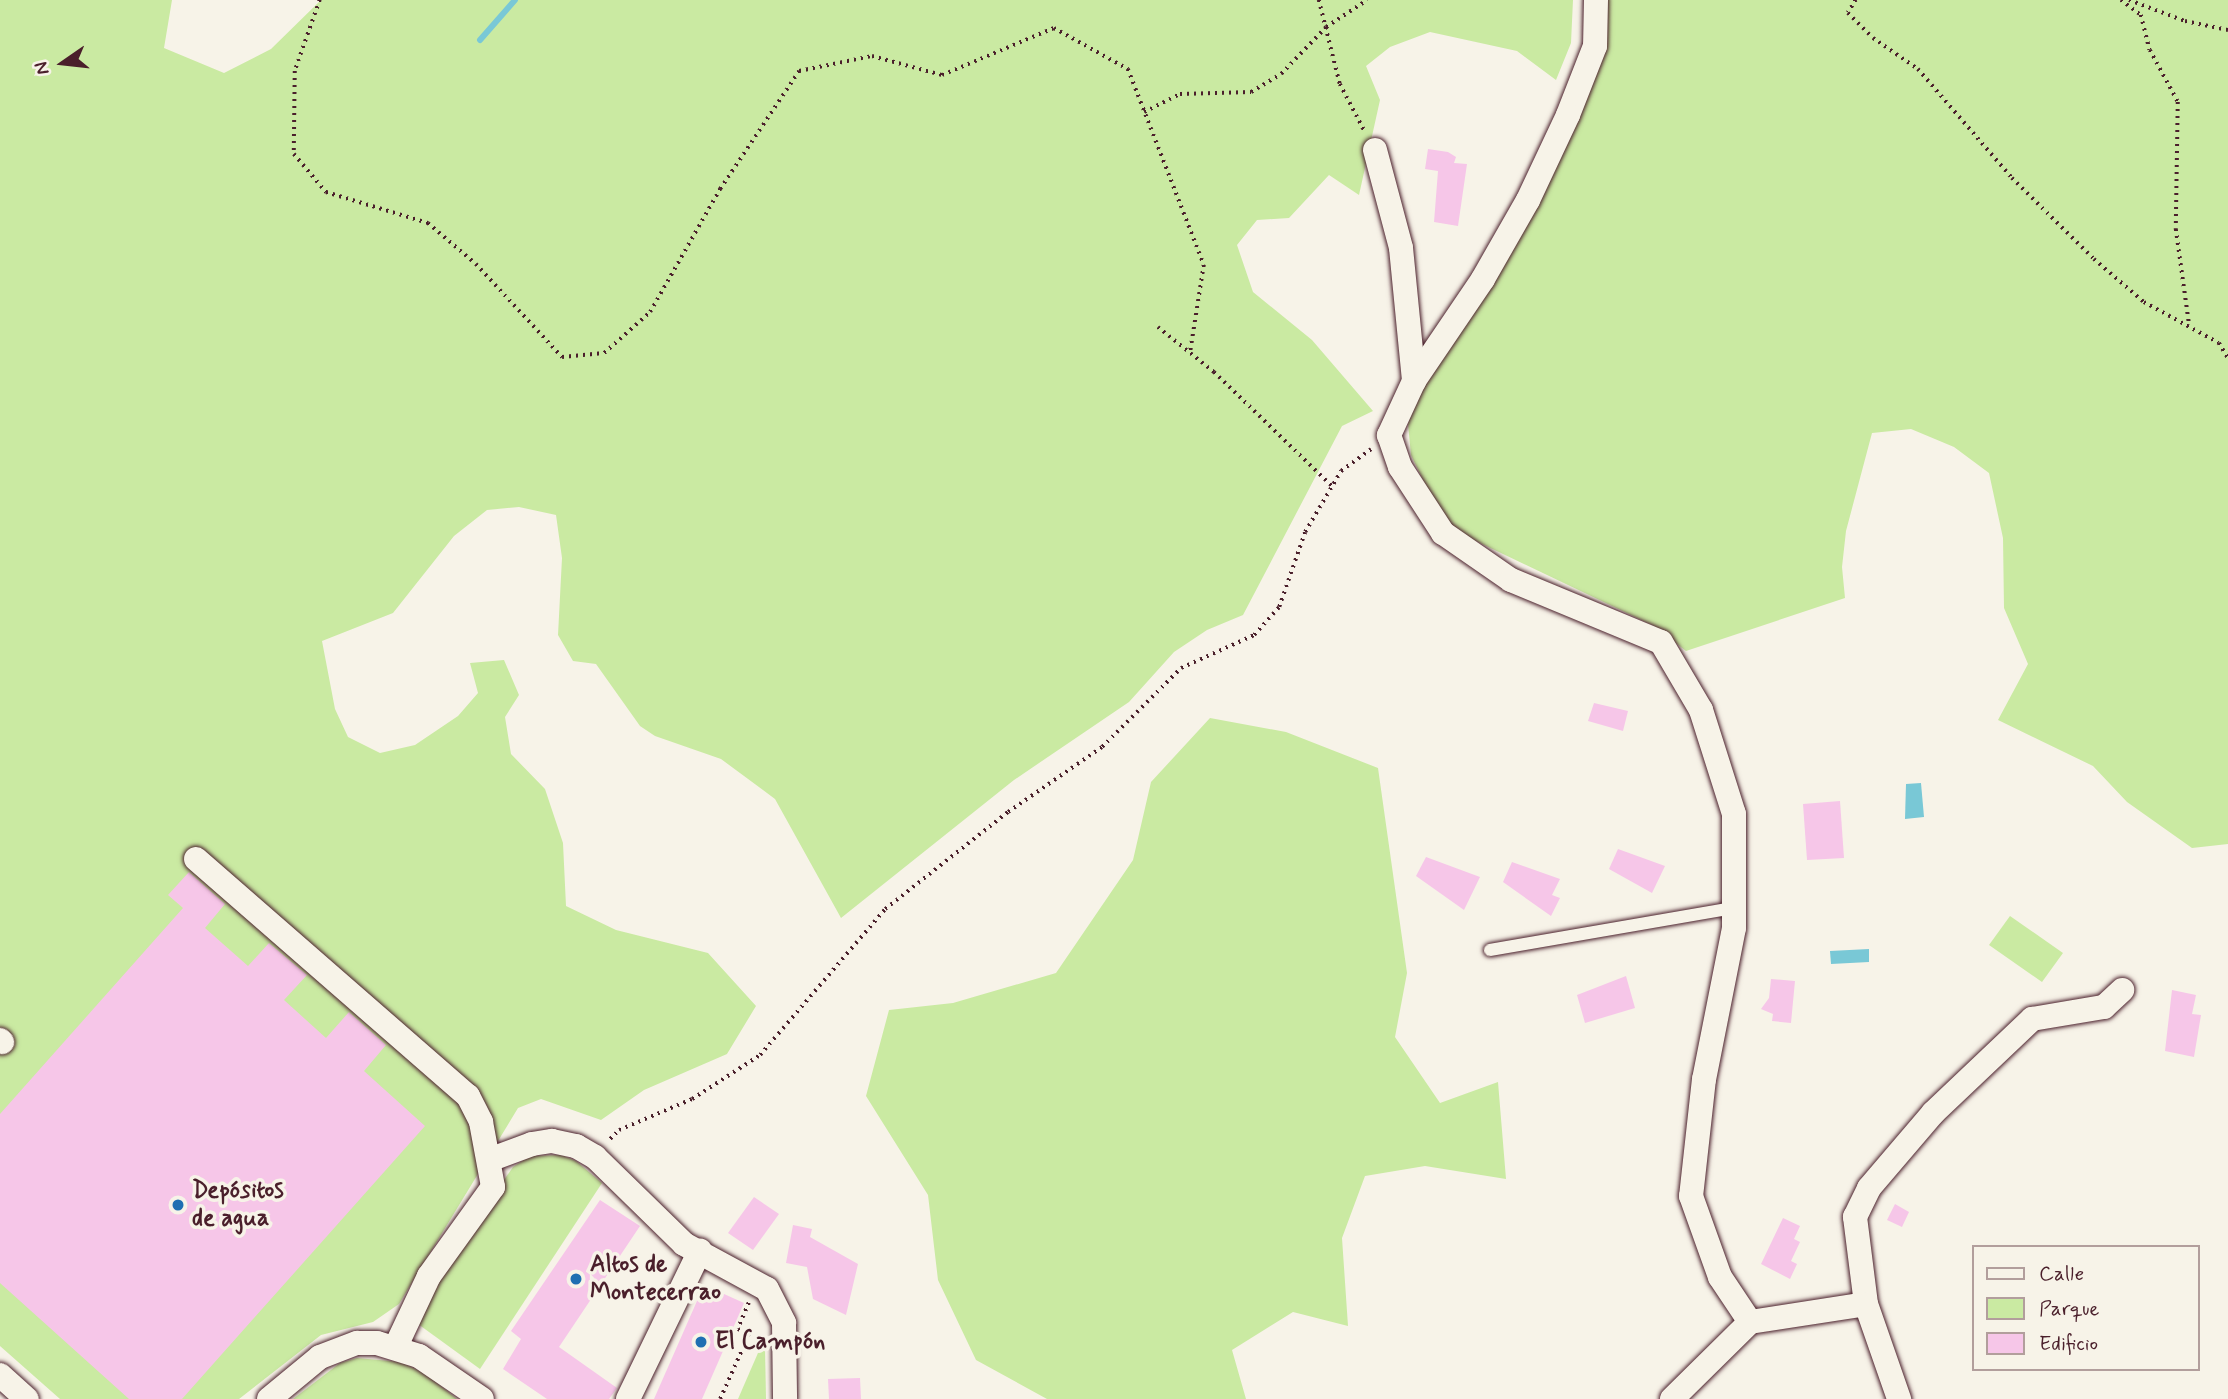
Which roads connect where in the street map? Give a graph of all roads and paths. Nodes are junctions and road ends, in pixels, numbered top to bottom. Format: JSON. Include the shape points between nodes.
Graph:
{"nodes":[{"id":1,"x":320,"y":0,"type":"edge"},
{"id":2,"x":1319,"y":0,"type":"edge"},
{"id":3,"x":1367,"y":0,"type":"edge"},
{"id":4,"x":1596,"y":0,"type":"edge"},
{"id":5,"x":1856,"y":0,"type":"edge"},
{"id":6,"x":2121,"y":0,"type":"edge"},
{"id":7,"x":2129,"y":0,"type":"edge"},
{"id":8,"x":1325,"y":27,"type":"junction"},
{"id":9,"x":2228,"y":30,"type":"edge"},
{"id":10,"x":1144,"y":112,"type":"junction"},
{"id":11,"x":1375,"y":150,"type":"joint"},
{"id":12,"x":2189,"y":323,"type":"junction"},
{"id":13,"x":1158,"y":327,"type":"dead end"},
{"id":14,"x":1190,"y":354,"type":"junction"},
{"id":15,"x":2228,"y":358,"type":"edge"},
{"id":16,"x":1414,"y":381,"type":"junction"},
{"id":17,"x":1389,"y":435,"type":"junction"},
{"id":18,"x":1332,"y":486,"type":"junction"},
{"id":19,"x":196,"y":859,"type":"dead end"},
{"id":20,"x":1734,"y":908,"type":"junction"},
{"id":21,"x":1490,"y":950,"type":"dead end"},
{"id":22,"x":2122,"y":990,"type":"dead end"},
{"id":23,"x":595,"y":1157,"type":"junction"},
{"id":24,"x":489,"y":1160,"type":"junction"},
{"id":25,"x":700,"y":1251,"type":"junction"},
{"id":26,"x":757,"y":1283,"type":"junction"},
{"id":27,"x":1866,"y":1304,"type":"junction"},
{"id":28,"x":1750,"y":1322,"type":"junction"},
{"id":29,"x":749,"y":1334,"type":"junction"},
{"id":30,"x":396,"y":1346,"type":"junction"},
{"id":31,"x":784,"y":1348,"type":"junction"},
{"id":32,"x":0,"y":1375,"type":"edge"},
{"id":33,"x":467,"y":1391,"type":"edge"},
{"id":34,"x":27,"y":1399,"type":"edge"},
{"id":35,"x":269,"y":1399,"type":"edge"},
{"id":36,"x":482,"y":1399,"type":"edge"},
{"id":37,"x":628,"y":1399,"type":"edge"},
{"id":38,"x":720,"y":1399,"type":"edge"},
{"id":39,"x":785,"y":1399,"type":"edge"},
{"id":40,"x":1672,"y":1399,"type":"edge"},
{"id":41,"x":1899,"y":1399,"type":"edge"}],
"edges":[{"from":1,"to":10,"type":"path","via":[[295,71],[294,154],[326,192],[428,223],[476,264],[562,358],[604,353],[650,312],[720,189],[799,71],[872,57],[942,75],[1054,28],[1128,69]]},
{"from":2,"to":8,"type":"path"},
{"from":3,"to":8,"type":"path"},
{"from":4,"to":16,"type":"street","via":[[1595,46],[1569,115],[1483,279]]},
{"from":5,"to":12,"type":"path","via":[[1848,13],[1873,38],[1918,68],[2012,178],[2094,259],[2144,302]]},
{"from":6,"to":12,"type":"path","via":[[2141,15],[2150,50],[2178,102],[2176,229]]},
{"from":7,"to":9,"type":"path","via":[[2185,21]]},
{"from":8,"to":10,"type":"path","via":[[1281,74],[1251,92],[1180,94]]},
{"from":8,"to":11,"type":"path","via":[[1340,84]]},
{"from":10,"to":14,"type":"path","via":[[1204,265]]},
{"from":11,"to":16,"type":"street","via":[[1401,248]]},
{"from":12,"to":15,"type":"path","via":[[2218,343]]},
{"from":13,"to":14,"type":"path"},
{"from":14,"to":18,"type":"path"},
{"from":16,"to":17,"type":"street"},
{"from":17,"to":18,"type":"path","via":[[1341,471]]},
{"from":17,"to":20,"type":"street","via":[[1400,467],[1443,533],[1511,580],[1661,642],[1701,710],[1734,814]]},
{"from":18,"to":23,"type":"path","via":[[1305,532],[1279,607],[1254,635],[1181,668],[1102,747],[1008,811],[885,909],[760,1055],[692,1099],[619,1130]]},
{"from":19,"to":24,"type":"street","via":[[468,1096],[487,1140]]},
{"from":20,"to":21,"type":"lane"},
{"from":20,"to":28,"type":"street","via":[[1704,1079],[1691,1196],[1720,1277]]},
{"from":22,"to":27,"type":"street","via":[[2104,1007],[2032,1018],[1933,1113],[1869,1188],[1855,1217]]},
{"from":23,"to":24,"type":"street","via":[[576,1146],[552,1141],[510,1150]]},
{"from":23,"to":25,"type":"street","via":[[684,1244]]},
{"from":24,"to":30,"type":"street","via":[[493,1187],[429,1276]]},
{"from":25,"to":26,"type":"street"},
{"from":25,"to":37,"type":"street"},
{"from":26,"to":29,"type":"path","via":[[738,1329]]},
{"from":26,"to":31,"type":"street","via":[[777,1303],[784,1323]]},
{"from":27,"to":28,"type":"street"},
{"from":27,"to":41,"type":"street"},
{"from":28,"to":40,"type":"street"},
{"from":29,"to":31,"type":"path"},
{"from":29,"to":38,"type":"path"},
{"from":30,"to":33,"type":"street"},
{"from":30,"to":35,"type":"street","via":[[357,1343],[338,1349],[303,1369]]},
{"from":31,"to":39,"type":"street"},
{"from":32,"to":34,"type":"street"},
{"from":33,"to":36,"type":"street"}]}
